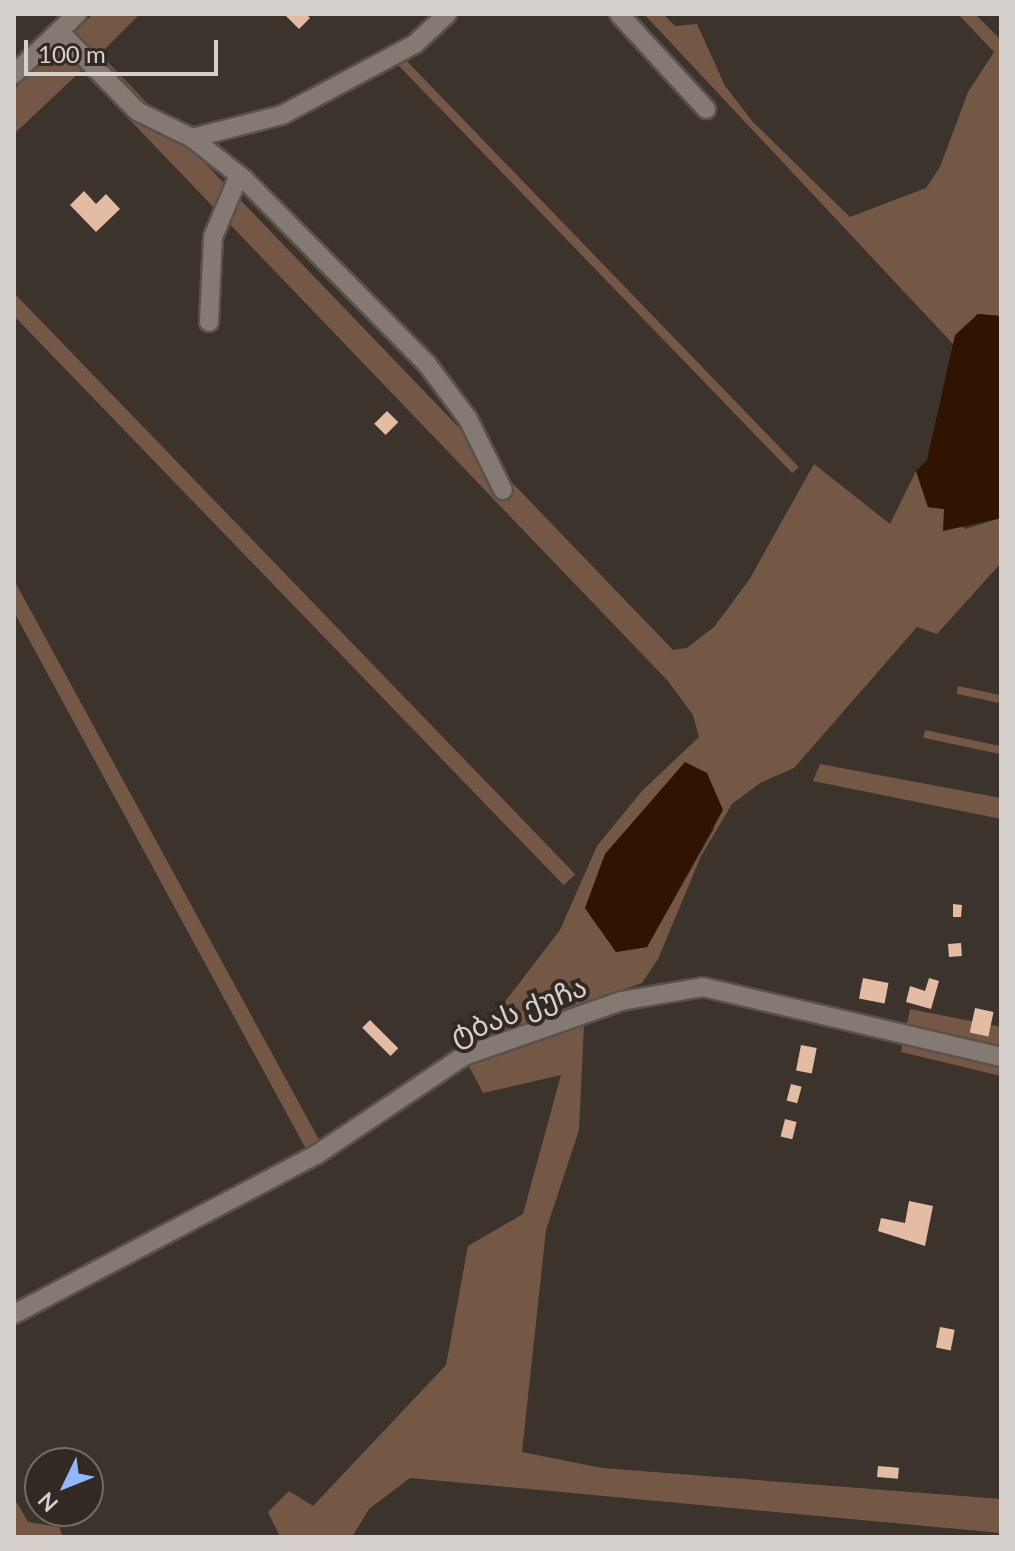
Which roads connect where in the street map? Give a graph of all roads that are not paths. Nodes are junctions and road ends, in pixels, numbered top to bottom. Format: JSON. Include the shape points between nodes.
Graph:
{"nodes":[{"id":1,"x":77,"y":14,"type":"edge"},
{"id":2,"x":447,"y":14,"type":"edge"},
{"id":3,"x":619,"y":14,"type":"edge"},
{"id":4,"x":59,"y":31,"type":"junction"},
{"id":5,"x":14,"y":74,"type":"edge"},
{"id":6,"x":706,"y":109,"type":"dead end"},
{"id":7,"x":192,"y":138,"type":"junction"},
{"id":8,"x":239,"y":175,"type":"junction"},
{"id":9,"x":209,"y":322,"type":"dead end"},
{"id":10,"x":503,"y":490,"type":"dead end"},
{"id":11,"x":1001,"y":1057,"type":"edge"},
{"id":12,"x":14,"y":1314,"type":"edge"}],
"edges":[{"from":1,"to":4,"type":"street"},
{"from":2,"to":7,"type":"street","via":[[415,44],[282,115]]},
{"from":3,"to":6,"type":"street"},
{"from":4,"to":5,"type":"street"},
{"from":4,"to":7,"type":"street","via":[[137,111]]},
{"from":7,"to":8,"type":"street"},
{"from":8,"to":9,"type":"street","via":[[213,237]]},
{"from":8,"to":10,"type":"street","via":[[427,364],[468,419]]},
{"from":11,"to":12,"type":"street","name":"ტბას ქუჩა","via":[[703,987],[621,1001],[464,1056],[316,1155]]}]}
